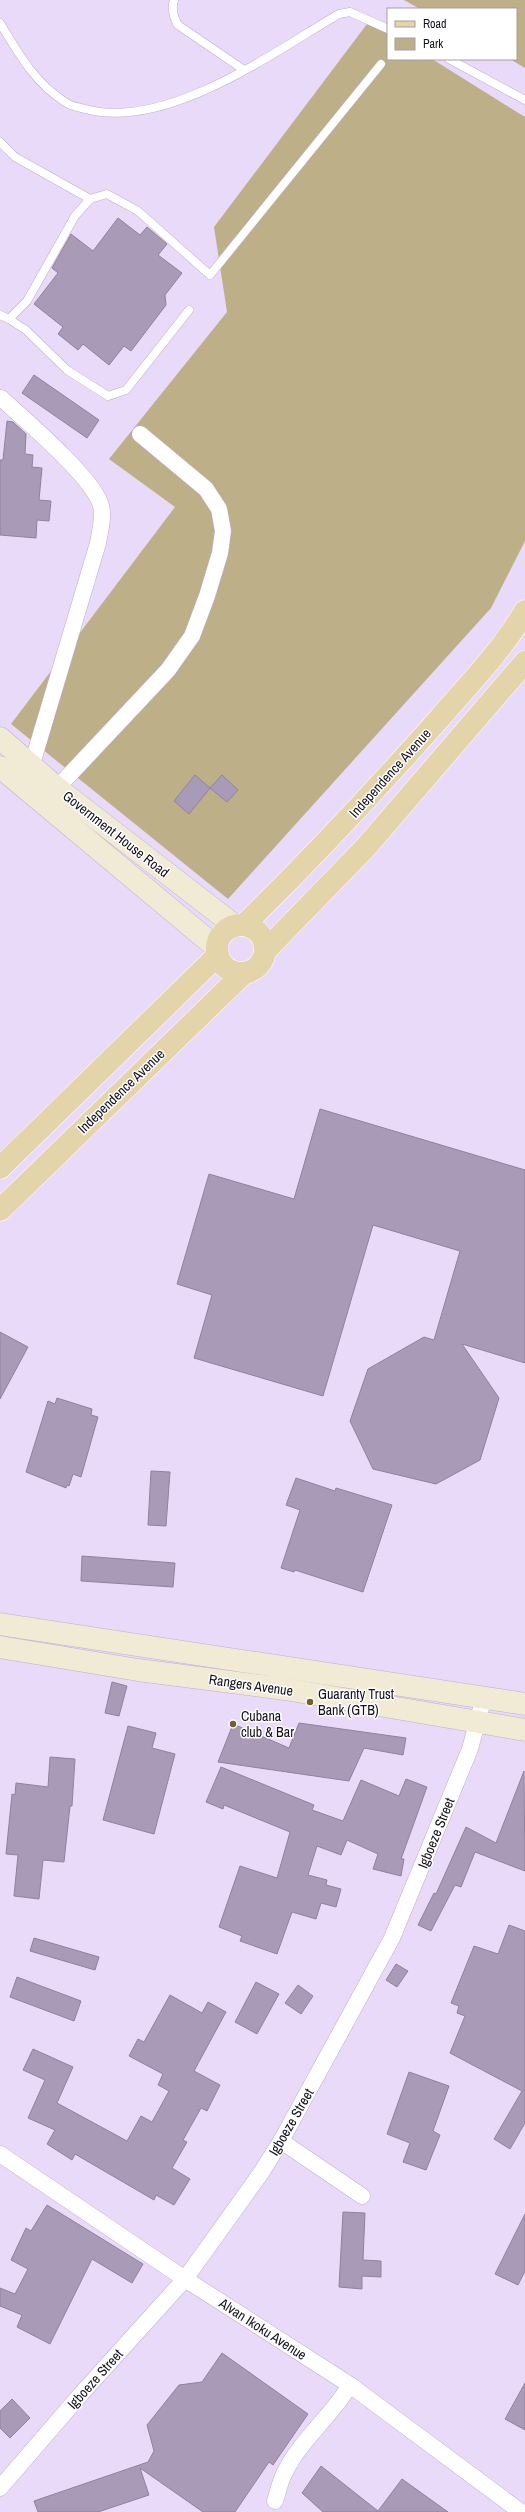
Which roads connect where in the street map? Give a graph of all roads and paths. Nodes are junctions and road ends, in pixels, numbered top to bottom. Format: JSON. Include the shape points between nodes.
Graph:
{"nodes":[{"id":1,"x":174,"y":0,"type":"edge"},
{"id":2,"x":0,"y":23,"type":"edge"},
{"id":3,"x":387,"y":29,"type":"edge"},
{"id":4,"x":451,"y":60,"type":"edge"},
{"id":5,"x":381,"y":64,"type":"dead end"},
{"id":6,"x":244,"y":70,"type":"junction"},
{"id":7,"x":525,"y":100,"type":"edge"},
{"id":8,"x":0,"y":142,"type":"edge"},
{"id":9,"x":90,"y":199,"type":"junction"},
{"id":10,"x":189,"y":310,"type":"dead end"},
{"id":11,"x":0,"y":315,"type":"edge"},
{"id":12,"x":9,"y":319,"type":"junction"},
{"id":13,"x":1,"y":398,"type":"dead end"},
{"id":14,"x":140,"y":434,"type":"dead end"},
{"id":15,"x":525,"y":611,"type":"edge"},
{"id":16,"x":525,"y":662,"type":"edge"},
{"id":17,"x":0,"y":738,"type":"edge"},
{"id":18,"x":32,"y":764,"type":"junction"},
{"id":19,"x":0,"y":767,"type":"edge"},
{"id":20,"x":57,"y":788,"type":"junction"},
{"id":21,"x":239,"y":926,"type":"junction"},
{"id":22,"x":218,"y":951,"type":"junction"},
{"id":23,"x":265,"y":951,"type":"junction"},
{"id":24,"x":244,"y":973,"type":"junction"},
{"id":25,"x":0,"y":1168,"type":"edge"},
{"id":26,"x":0,"y":1210,"type":"edge"},
{"id":27,"x":0,"y":1624,"type":"edge"},
{"id":28,"x":0,"y":1647,"type":"edge"},
{"id":29,"x":484,"y":1697,"type":"junction"},
{"id":30,"x":525,"y":1704,"type":"edge"},
{"id":31,"x":478,"y":1722,"type":"junction"},
{"id":32,"x":525,"y":1730,"type":"edge"},
{"id":33,"x":281,"y":2140,"type":"junction"},
{"id":34,"x":0,"y":2154,"type":"edge"},
{"id":35,"x":362,"y":2196,"type":"dead end"},
{"id":36,"x":185,"y":2279,"type":"junction"},
{"id":37,"x":350,"y":2385,"type":"junction"},
{"id":38,"x":0,"y":2488,"type":"edge"},
{"id":39,"x":275,"y":2501,"type":"dead end"},
{"id":40,"x":521,"y":2512,"type":"edge"}],
"edges":[{"from":1,"to":6,"type":"lane","via":[[174,18],[178,25]]},
{"from":2,"to":6,"type":"lane","via":[[37,80],[66,103],[98,112],[129,114],[154,108],[213,86]]},
{"from":3,"to":6,"type":"lane","via":[[350,12],[339,14]]},
{"from":4,"to":7,"type":"lane"},
{"from":5,"to":9,"type":"lane","via":[[210,275],[138,211],[106,194]]},
{"from":8,"to":9,"type":"lane","via":[[15,157]]},
{"from":9,"to":12,"type":"lane","via":[[75,216],[27,301]]},
{"from":10,"to":12,"type":"lane","via":[[126,390],[108,396],[67,370],[26,330]]},
{"from":11,"to":12,"type":"lane"},
{"from":13,"to":18,"type":"street","via":[[61,453],[96,494],[102,517],[98,542]]},
{"from":14,"to":20,"type":"street","via":[[206,489],[219,509],[222,531],[220,553],[192,636],[168,670]]},
{"from":15,"to":21,"type":"main road","name":"Independence Avenue","via":[[506,640],[478,674],[361,808]]},
{"from":16,"to":23,"type":"main road","via":[[366,847]]},
{"from":17,"to":18,"type":"main road","name":"Government House Road"},
{"from":18,"to":20,"type":"main road","name":"Government House Road"},
{"from":19,"to":22,"type":"main road","name":"Government House Road"},
{"from":20,"to":21,"type":"main road","name":"Government House Road"},
{"from":21,"to":22,"type":"main road","via":[[223,934]]},
{"from":21,"to":23,"type":"main road","via":[[252,928],[260,934]]},
{"from":22,"to":24,"type":"main road","via":[[220,961],[230,971]]},
{"from":22,"to":25,"type":"main road","name":"Independence Avenue"},
{"from":23,"to":24,"type":"main road","via":[[258,966]]},
{"from":24,"to":26,"type":"main road","name":"Independence Avenue"},
{"from":27,"to":29,"type":"main road","name":"Rangers Avenue"},
{"from":28,"to":31,"type":"main road","name":"Rangers Avenue","via":[[138,1670],[285,1689]]},
{"from":29,"to":30,"type":"main road","name":"Rangers Avenue"},
{"from":29,"to":31,"type":"street","name":"Igboeze Street"},
{"from":31,"to":32,"type":"main road","name":"Rangers Avenue"},
{"from":31,"to":33,"type":"street","name":"Igboeze Street","via":[[439,1827],[392,1938]]},
{"from":33,"to":35,"type":"street"},
{"from":33,"to":36,"type":"street","name":"Igboeze Street","via":[[261,2173]]},
{"from":34,"to":36,"type":"street","name":"Alvan Ikoku Avenue"},
{"from":36,"to":37,"type":"street","name":"Alvan Ikoku Avenue"},
{"from":36,"to":38,"type":"street","name":"Igboeze Street"},
{"from":37,"to":39,"type":"street","via":[[339,2404],[311,2434],[284,2474]]},
{"from":37,"to":40,"type":"street","name":"Alvan Ikoku Avenue"}]}
